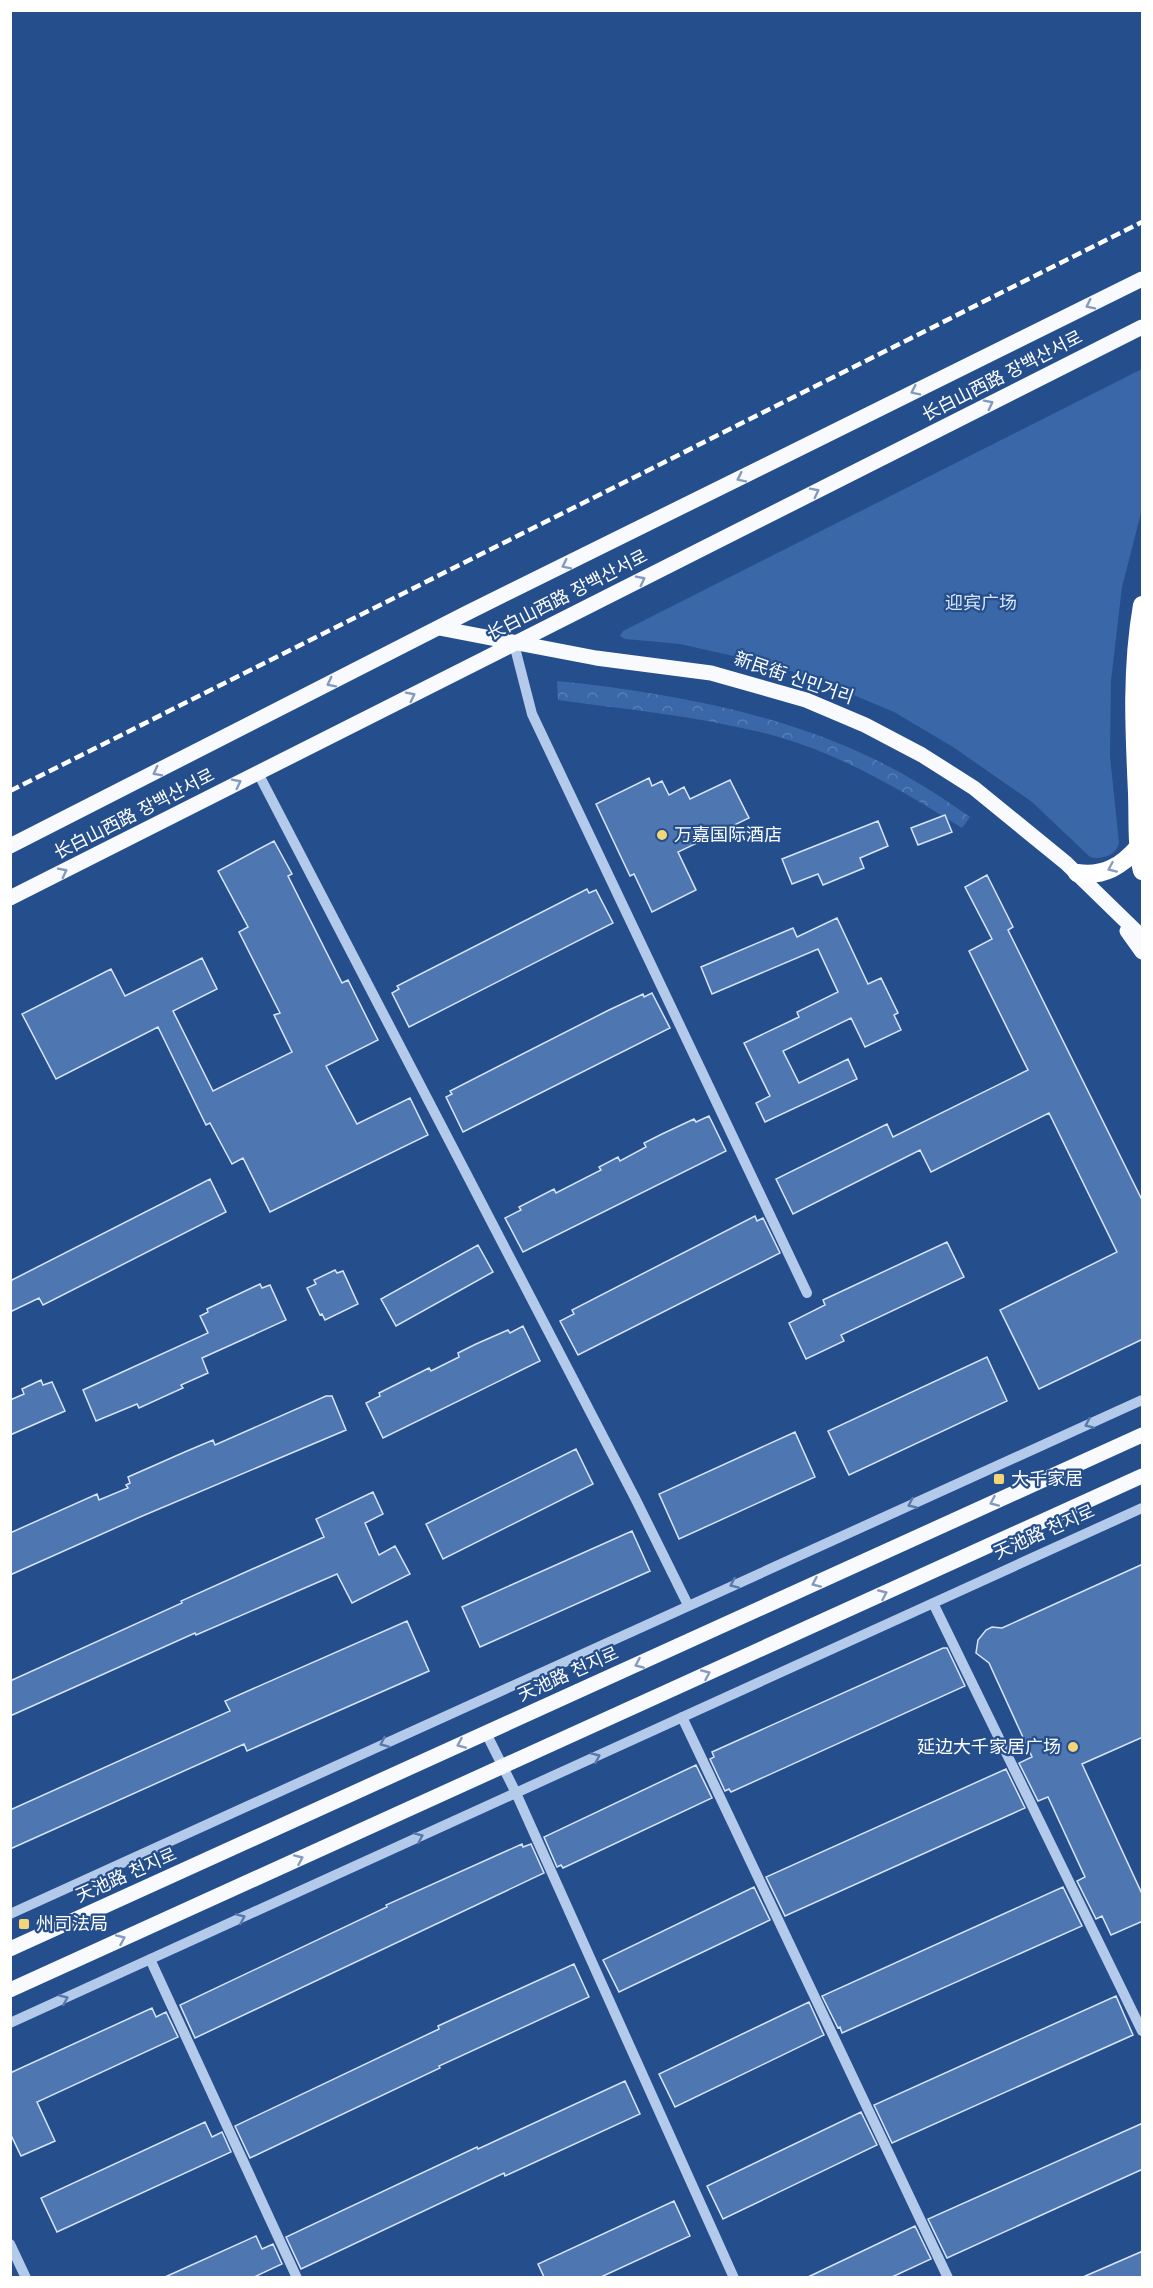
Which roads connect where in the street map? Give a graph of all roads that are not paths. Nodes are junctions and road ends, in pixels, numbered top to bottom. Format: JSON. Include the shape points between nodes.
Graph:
{"nodes":[{"id":1,"x":1143,"y":279,"type":"edge"},
{"id":2,"x":1143,"y":327,"type":"edge"},
{"id":3,"x":1143,"y":605,"type":"edge"},
{"id":4,"x":439,"y":628,"type":"junction"},
{"id":5,"x":514,"y":644,"type":"junction"},
{"id":6,"x":258,"y":773,"type":"junction"},
{"id":7,"x":1136,"y":776,"type":"junction"},
{"id":8,"x":1143,"y":798,"type":"edge"},
{"id":9,"x":10,"y":846,"type":"edge"},
{"id":10,"x":1139,"y":846,"type":"junction"},
{"id":11,"x":1143,"y":871,"type":"edge"},
{"id":12,"x":1077,"y":873,"type":"junction"},
{"id":13,"x":10,"y":898,"type":"edge"},
{"id":14,"x":1112,"y":908,"type":"junction"},
{"id":15,"x":1143,"y":937,"type":"edge"},
{"id":16,"x":1143,"y":952,"type":"edge"},
{"id":17,"x":807,"y":1293,"type":"dead end"},
{"id":18,"x":1143,"y":1400,"type":"edge"},
{"id":19,"x":1143,"y":1435,"type":"edge"},
{"id":20,"x":1143,"y":1476,"type":"edge"},
{"id":21,"x":1143,"y":1508,"type":"edge"},
{"id":22,"x":933,"y":1603,"type":"junction"},
{"id":23,"x":688,"y":1605,"type":"junction"},
{"id":24,"x":682,"y":1717,"type":"junction"},
{"id":25,"x":486,"y":1733,"type":"junction"},
{"id":26,"x":503,"y":1766,"type":"junction"},
{"id":27,"x":516,"y":1793,"type":"junction"},
{"id":28,"x":10,"y":1914,"type":"edge"},
{"id":29,"x":10,"y":1949,"type":"edge"},
{"id":30,"x":150,"y":1959,"type":"junction"},
{"id":31,"x":10,"y":1990,"type":"edge"},
{"id":32,"x":10,"y":2023,"type":"edge"},
{"id":33,"x":1143,"y":2031,"type":"edge"},
{"id":34,"x":10,"y":2244,"type":"edge"},
{"id":35,"x":26,"y":2277,"type":"edge"},
{"id":36,"x":297,"y":2277,"type":"edge"},
{"id":37,"x":734,"y":2277,"type":"edge"},
{"id":38,"x":948,"y":2277,"type":"edge"}],
"edges":[{"from":1,"to":4,"type":"main road","name":"长白山西路 장백산서로","one_way":true},
{"from":5,"to":2,"type":"main road","name":"长白山西路 장백산서로","one_way":true},
{"from":3,"to":7,"type":"highway","via":[[1134,676]]},
{"from":4,"to":5,"type":"main road","name":"新民街 신민거리"},
{"from":4,"to":9,"type":"main road","name":"长白山西路 장백산서로","one_way":true},
{"from":6,"to":5,"type":"main road","name":"长白山西路 장백산서로","one_way":true},
{"from":5,"to":12,"type":"main road","name":"新民街 신민거리","via":[[711,673],[806,700],[865,725],[974,788]]},
{"from":5,"to":17,"type":"street","via":[[532,714]]},
{"from":13,"to":6,"type":"main road","name":"长白山西路 장백산서로","one_way":true},
{"from":6,"to":23,"type":"street"},
{"from":7,"to":8,"type":"highway"},
{"from":7,"to":10,"type":"highway"},
{"from":10,"to":11,"type":"highway"},
{"from":10,"to":12,"type":"highway","one_way":true,"via":[[1127,860],[1108,871]]},
{"from":12,"to":14,"type":"main road","name":"新民街 신민거리"},
{"from":14,"to":15,"type":"main road","name":"新民街 신민거리"},
{"from":14,"to":16,"type":"main road","name":"新民街 신민거리"},
{"from":18,"to":23,"type":"street","name":"天池路 천지로","one_way":true},
{"from":19,"to":25,"type":"main road","name":"天池路 천지로","one_way":true},
{"from":26,"to":20,"type":"main road","name":"天池路 천지로","one_way":true},
{"from":21,"to":22,"type":"street","name":"天池路 천지로"},
{"from":22,"to":24,"type":"street","name":"天池路 천지로"},
{"from":22,"to":33,"type":"street"},
{"from":23,"to":28,"type":"street","name":"天池路 천지로","one_way":true},
{"from":27,"to":24,"type":"street","name":"天池路 천지로","one_way":true},
{"from":24,"to":38,"type":"street"},
{"from":25,"to":26,"type":"street"},
{"from":25,"to":29,"type":"main road","name":"天池路 천지로","one_way":true},
{"from":26,"to":27,"type":"street"},
{"from":31,"to":26,"type":"main road","name":"天池路 천지로","one_way":true},
{"from":30,"to":27,"type":"street","name":"天池路 천지로","one_way":true},
{"from":27,"to":37,"type":"street"},
{"from":32,"to":30,"type":"street","name":"天池路 천지로","one_way":true},
{"from":30,"to":36,"type":"street"},
{"from":34,"to":35,"type":"street"}]}
